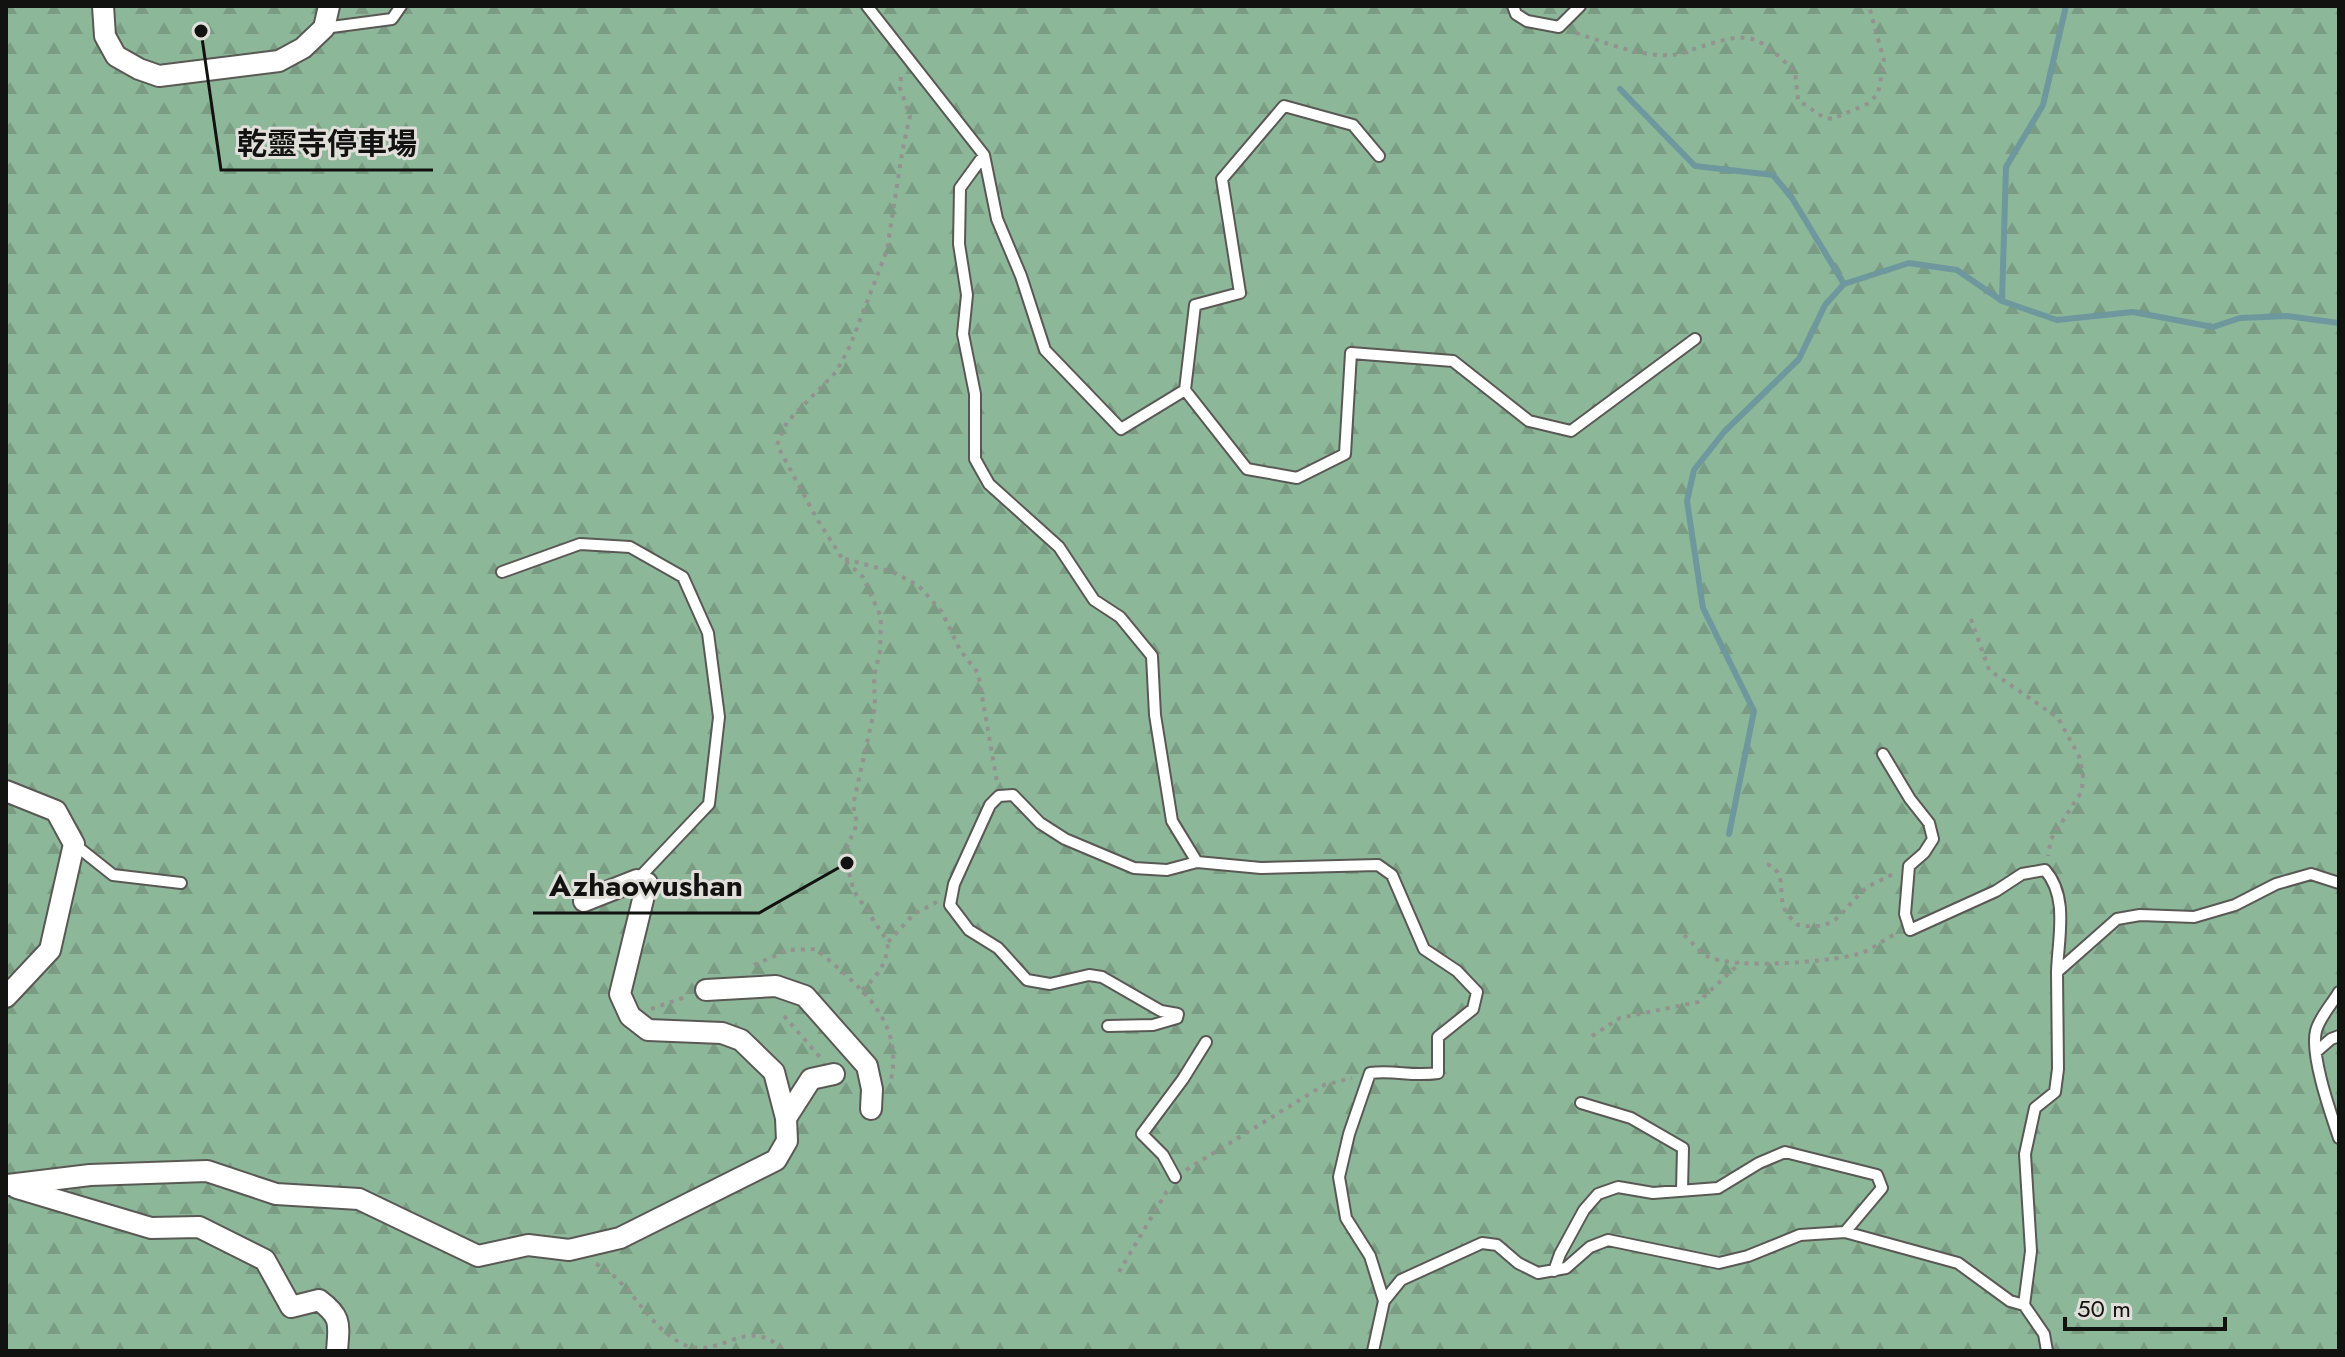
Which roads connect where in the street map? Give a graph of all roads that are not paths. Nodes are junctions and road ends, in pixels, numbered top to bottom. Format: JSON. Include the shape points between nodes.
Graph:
{"nodes":[{"id":1,"x":103,"y":6,"type":"edge"},
{"id":2,"x":329,"y":6,"type":"edge"},
{"id":3,"x":401,"y":6,"type":"edge"},
{"id":4,"x":867,"y":6,"type":"edge"},
{"id":5,"x":1513,"y":6,"type":"edge"},
{"id":6,"x":1580,"y":6,"type":"edge"},
{"id":7,"x":324,"y":28,"type":"junction"},
{"id":8,"x":984,"y":155,"type":"junction"},
{"id":9,"x":1379,"y":156,"type":"dead end"},
{"id":10,"x":1695,"y":339,"type":"dead end"},
{"id":11,"x":1185,"y":390,"type":"junction"},
{"id":12,"x":502,"y":572,"type":"dead end"},
{"id":13,"x":1883,"y":754,"type":"dead end"},
{"id":14,"x":6,"y":791,"type":"edge"},
{"id":15,"x":74,"y":844,"type":"junction"},
{"id":16,"x":1197,"y":862,"type":"junction"},
{"id":17,"x":637,"y":880,"type":"junction"},
{"id":18,"x":181,"y":883,"type":"dead end"},
{"id":19,"x":2339,"y":883,"type":"edge"},
{"id":20,"x":584,"y":901,"type":"dead end"},
{"id":21,"x":2057,"y":972,"type":"junction"},
{"id":22,"x":706,"y":990,"type":"dead end"},
{"id":23,"x":2339,"y":992,"type":"edge"},
{"id":24,"x":6,"y":997,"type":"edge"},
{"id":25,"x":1108,"y":1026,"type":"dead end"},
{"id":26,"x":2339,"y":1036,"type":"edge"},
{"id":27,"x":1206,"y":1042,"type":"dead end"},
{"id":28,"x":2316,"y":1052,"type":"junction"},
{"id":29,"x":834,"y":1074,"type":"dead end"},
{"id":30,"x":1581,"y":1103,"type":"dead end"},
{"id":31,"x":871,"y":1109,"type":"dead end"},
{"id":32,"x":786,"y":1118,"type":"junction"},
{"id":33,"x":2339,"y":1138,"type":"edge"},
{"id":34,"x":1175,"y":1177,"type":"road end"},
{"id":35,"x":7,"y":1185,"type":"edge"},
{"id":36,"x":1682,"y":1190,"type":"junction"},
{"id":37,"x":1845,"y":1232,"type":"junction"},
{"id":38,"x":1554,"y":1271,"type":"junction"},
{"id":39,"x":1384,"y":1301,"type":"junction"},
{"id":40,"x":2024,"y":1305,"type":"junction"},
{"id":41,"x":337,"y":1351,"type":"edge"},
{"id":42,"x":1373,"y":1351,"type":"edge"},
{"id":43,"x":2047,"y":1351,"type":"edge"}],
"edges":[{"from":1,"to":7,"type":"street","via":[[105,36],[116,56],[159,76],[279,61]]},
{"from":2,"to":7,"type":"street"},
{"from":3,"to":7,"type":"lane","via":[[392,19]]},
{"from":4,"to":8,"type":"lane"},
{"from":5,"to":6,"type":"lane","via":[[1527,21],[1559,27]]},
{"from":8,"to":11,"type":"lane","via":[[997,219],[1045,350],[1121,429]]},
{"from":8,"to":16,"type":"lane","via":[[960,188],[959,244],[967,295],[963,334],[975,394],[975,459],[989,484],[1059,547],[1094,600],[1120,617],[1152,656],[1155,715],[1172,821]]},
{"from":9,"to":11,"type":"lane","via":[[1353,125],[1284,106],[1222,179],[1240,293],[1195,305]]},
{"from":10,"to":11,"type":"lane","via":[[1571,431],[1529,421],[1453,361],[1351,353],[1345,454],[1297,478],[1247,469]]},
{"from":12,"to":17,"type":"lane","via":[[580,544],[630,547],[683,577],[708,633],[719,717],[709,804]]},
{"from":13,"to":21,"type":"lane","via":[[1929,823],[1933,839],[1909,866],[1905,914],[1910,930],[2022,874],[2045,870],[2061,897]]},
{"from":14,"to":15,"type":"street","via":[[56,811]]},
{"from":15,"to":18,"type":"lane","via":[[113,875]]},
{"from":15,"to":24,"type":"street","via":[[50,950]]},
{"from":16,"to":25,"type":"lane","via":[[1167,870],[1134,868],[1065,839],[1013,795],[999,796],[990,805],[954,884],[950,905],[969,930],[998,948],[1027,980],[1050,984],[1102,977],[1161,1011],[1178,1014],[1153,1025]]},
{"from":16,"to":39,"type":"lane","via":[[1261,868],[1378,865],[1392,875],[1424,949],[1477,992],[1473,1009],[1438,1037],[1438,1073],[1370,1073],[1349,1134],[1339,1177],[1346,1218],[1370,1256]]},
{"from":17,"to":20,"type":"street"},
{"from":17,"to":32,"type":"street","via":[[647,883],[620,994],[630,1016],[648,1030],[722,1033],[741,1040],[774,1072]]},
{"from":19,"to":21,"type":"lane","via":[[2311,874],[2194,917],[2117,919]]},
{"from":21,"to":40,"type":"lane","via":[[2055,1092],[2035,1108],[2025,1154],[2031,1251]]},
{"from":22,"to":31,"type":"street","via":[[776,986],[805,996],[867,1066]]},
{"from":23,"to":28,"type":"lane","via":[[2316,1030]]},
{"from":26,"to":28,"type":"lane"},
{"from":27,"to":34,"type":"lane","via":[[1142,1134]]},
{"from":28,"to":33,"type":"lane"},
{"from":29,"to":32,"type":"street","via":[[811,1079]]},
{"from":30,"to":36,"type":"lane","via":[[1631,1118],[1683,1148]]},
{"from":32,"to":35,"type":"street","via":[[787,1141],[776,1160],[620,1238],[569,1250],[528,1245],[478,1256],[359,1199],[276,1194],[207,1171],[90,1175]]},
{"from":35,"to":41,"type":"street","via":[[151,1228],[199,1227],[265,1260],[291,1307],[319,1300],[332,1310],[340,1323]]},
{"from":36,"to":37,"type":"lane","via":[[1718,1188],[1785,1152],[1877,1175],[1882,1188]]},
{"from":36,"to":38,"type":"lane","via":[[1653,1193],[1618,1187],[1598,1194],[1584,1210]]},
{"from":37,"to":38,"type":"lane","via":[[1800,1235],[1719,1263],[1608,1240]]},
{"from":37,"to":40,"type":"lane","via":[[1958,1263],[2010,1301]]},
{"from":38,"to":39,"type":"lane","via":[[1538,1273],[1497,1245],[1482,1243],[1401,1280]]},
{"from":39,"to":42,"type":"lane"},
{"from":40,"to":43,"type":"lane","via":[[2044,1334]]}]}
